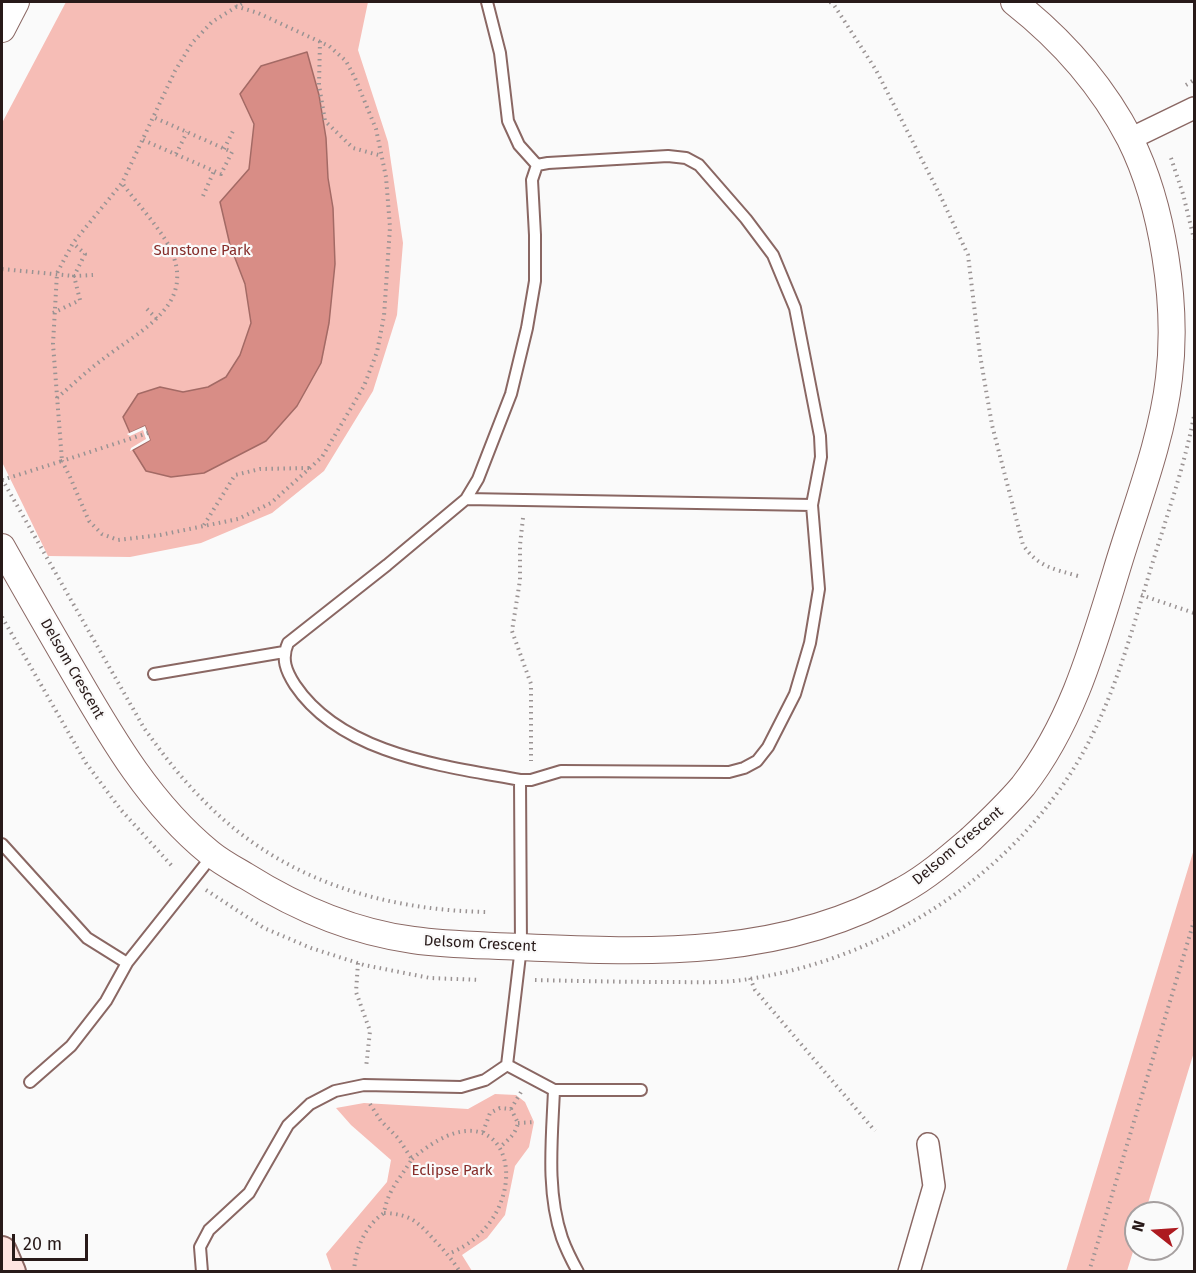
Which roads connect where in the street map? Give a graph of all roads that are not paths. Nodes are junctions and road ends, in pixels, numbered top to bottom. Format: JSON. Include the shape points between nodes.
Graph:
{"nodes":[{"id":1,"x":16,"y":2,"type":"edge"},
{"id":2,"x":487,"y":2,"type":"edge"},
{"id":3,"x":1014,"y":2,"type":"edge"},
{"id":4,"x":2,"y":30,"type":"edge"},
{"id":5,"x":1194,"y":108,"type":"edge"},
{"id":6,"x":1130,"y":139,"type":"junction"},
{"id":7,"x":537,"y":165,"type":"junction"},
{"id":8,"x":466,"y":499,"type":"junction"},
{"id":9,"x":812,"y":506,"type":"junction"},
{"id":10,"x":2,"y":547,"type":"edge"},
{"id":11,"x":284,"y":652,"type":"junction"},
{"id":12,"x":154,"y":674,"type":"dead end"},
{"id":13,"x":526,"y":780,"type":"junction"},
{"id":14,"x":2,"y":843,"type":"edge"},
{"id":15,"x":213,"y":856,"type":"junction"},
{"id":16,"x":521,"y":947,"type":"junction"},
{"id":17,"x":127,"y":963,"type":"junction"},
{"id":18,"x":507,"y":1065,"type":"junction"},
{"id":19,"x":30,"y":1082,"type":"dead end"},
{"id":20,"x":554,"y":1090,"type":"junction"},
{"id":21,"x":641,"y":1090,"type":"dead end"},
{"id":22,"x":928,"y":1144,"type":"dead end"},
{"id":23,"x":2,"y":1251,"type":"edge"},
{"id":24,"x":11,"y":1272,"type":"edge"},
{"id":25,"x":202,"y":1272,"type":"edge"},
{"id":26,"x":578,"y":1272,"type":"edge"},
{"id":27,"x":909,"y":1272,"type":"edge"}],
"edges":[{"from":1,"to":4,"type":"street"},
{"from":2,"to":7,"type":"lane","via":[[500,53],[507,121],[519,145]]},
{"from":3,"to":6,"type":"street","name":"Delsom Crescent","via":[[1070,53],[1104,96]]},
{"from":5,"to":6,"type":"street"},
{"from":6,"to":16,"type":"street","name":"Delsom Crescent","via":[[1162,232],[1171,299],[1170,375],[1161,423],[1082,680],[1040,763],[1000,811],[959,849],[908,888],[860,913],[809,931],[748,944],[608,949]]},
{"from":7,"to":8,"type":"lane","via":[[532,180],[535,281],[527,328],[511,394],[478,479]]},
{"from":7,"to":9,"type":"lane","via":[[686,158],[699,165],[746,219],[773,255],[795,308],[820,436],[821,457]]},
{"from":8,"to":9,"type":"lane"},
{"from":8,"to":11,"type":"lane","via":[[288,643]]},
{"from":9,"to":13,"type":"lane","via":[[819,589],[810,644],[795,694],[757,761],[729,772],[561,771]]},
{"from":10,"to":15,"type":"street","name":"Delsom Crescent","via":[[109,733],[141,780],[172,819]]},
{"from":11,"to":12,"type":"lane"},
{"from":11,"to":13,"type":"lane","via":[[284,664],[302,694],[358,738],[415,760]]},
{"from":13,"to":16,"type":"lane"},
{"from":14,"to":17,"type":"lane","via":[[87,938]]},
{"from":15,"to":16,"type":"street","name":"Delsom Crescent","via":[[269,891],[329,919],[370,932],[414,940]]},
{"from":15,"to":17,"type":"lane"},
{"from":16,"to":18,"type":"lane"},
{"from":17,"to":19,"type":"lane","via":[[106,1001],[71,1046]]},
{"from":18,"to":20,"type":"lane"},
{"from":18,"to":25,"type":"lane","via":[[485,1080],[461,1087],[364,1085],[335,1091],[310,1104],[288,1125],[249,1193],[209,1230],[200,1247]]},
{"from":20,"to":21,"type":"lane"},
{"from":20,"to":26,"type":"lane","via":[[553,1197],[562,1238]]},
{"from":22,"to":27,"type":"street","via":[[934,1186]]},
{"from":23,"to":24,"type":"main road"}]}
